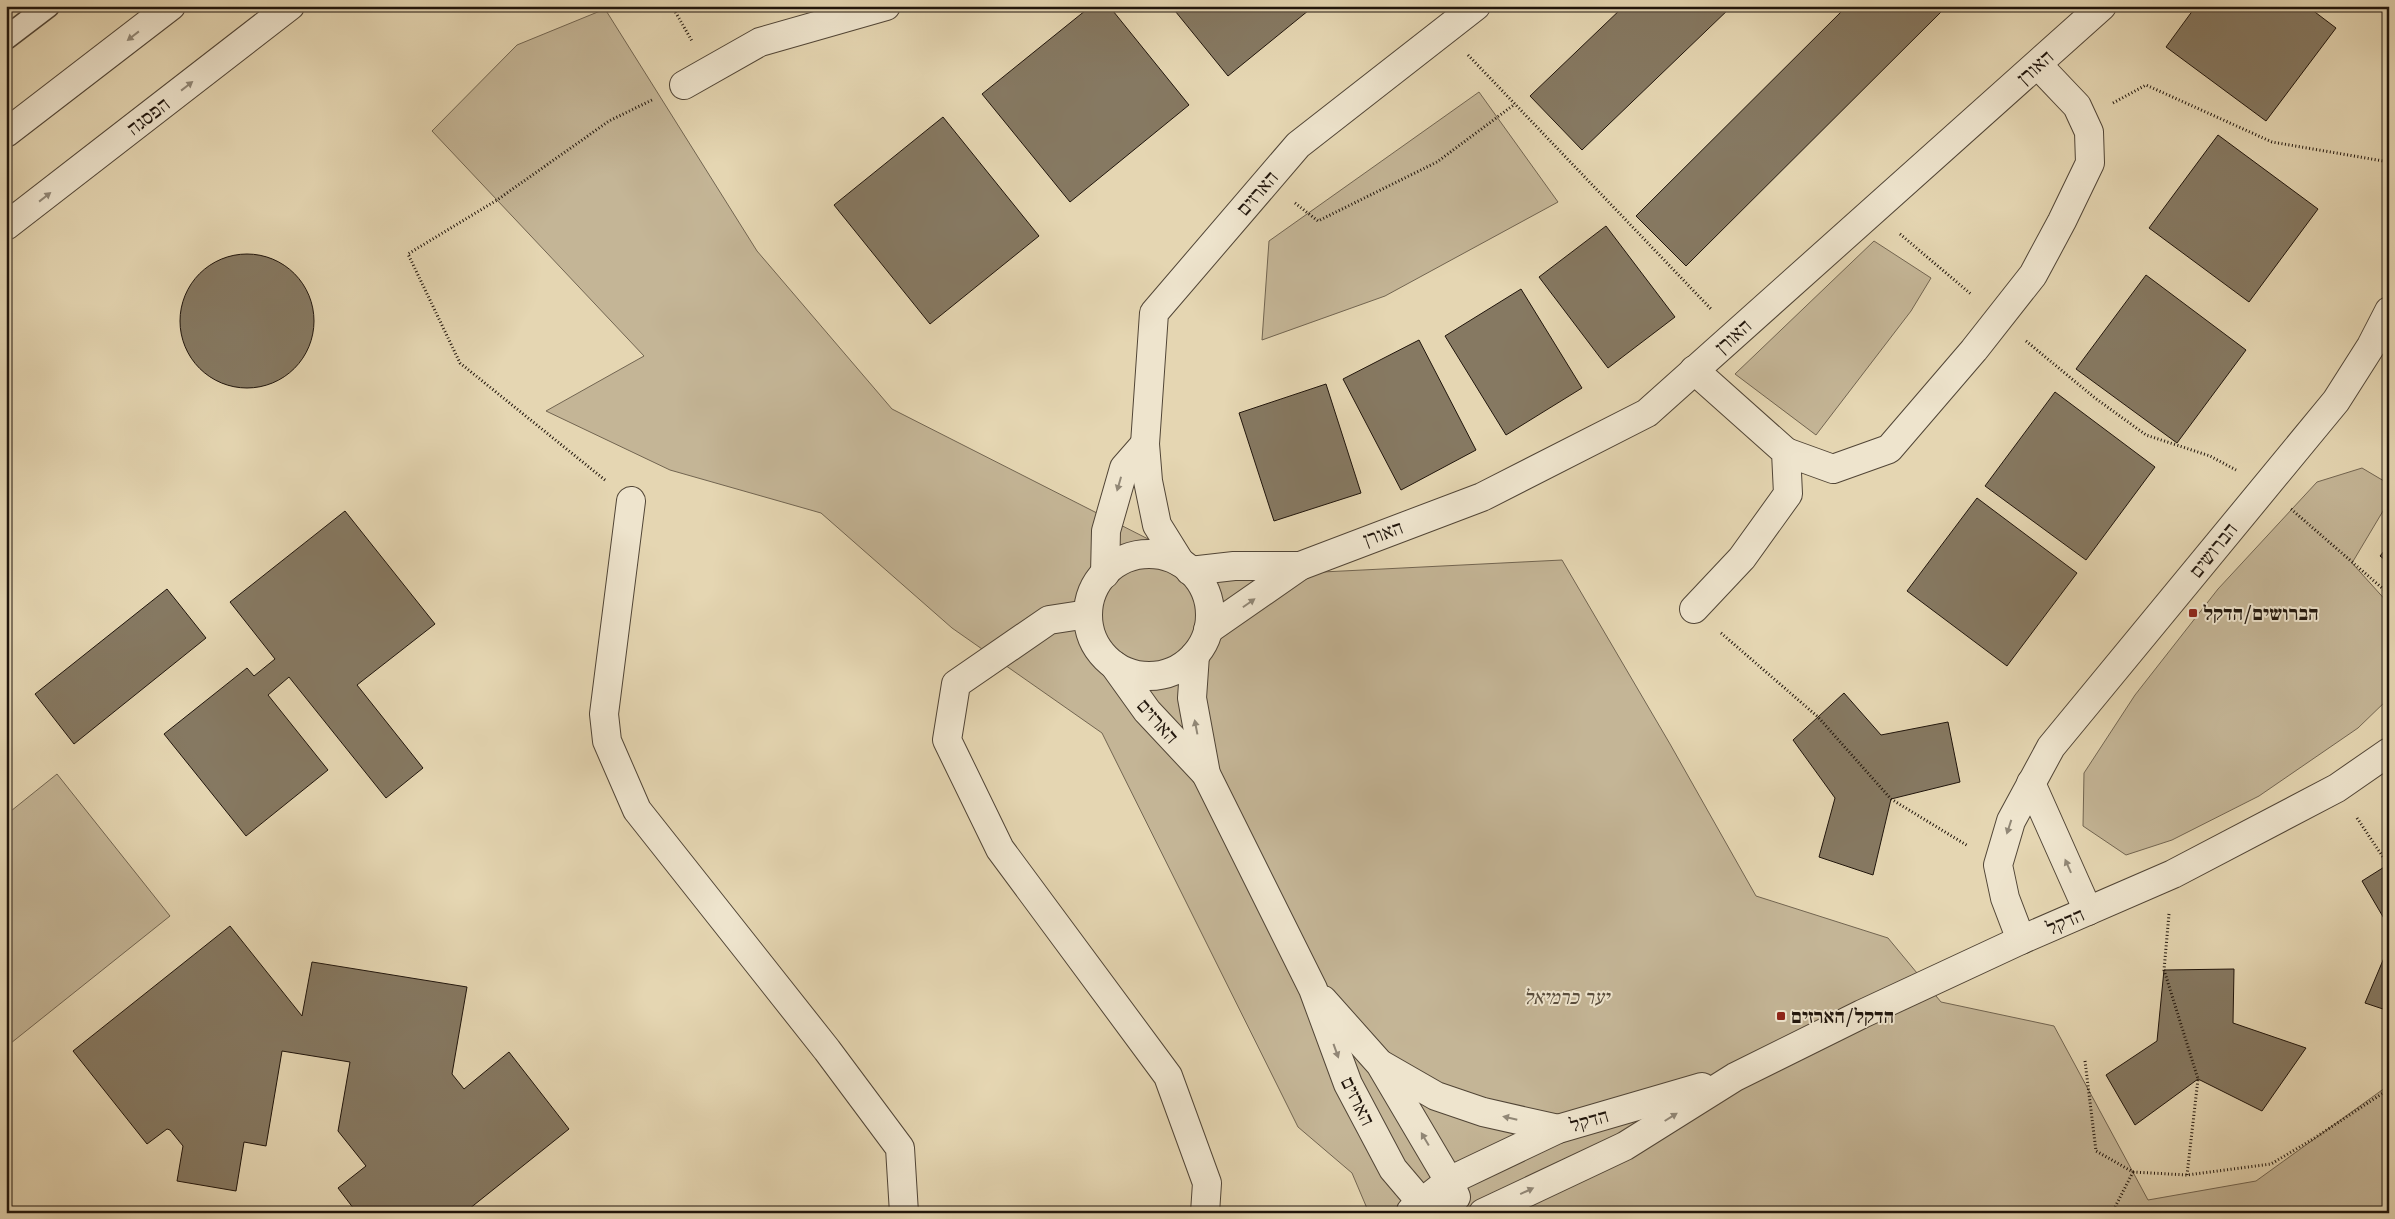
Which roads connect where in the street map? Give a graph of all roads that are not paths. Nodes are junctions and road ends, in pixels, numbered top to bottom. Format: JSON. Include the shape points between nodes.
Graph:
{"nodes":[{"id":1,"x":48,"y":6,"type":"edge"},
{"id":2,"x":171,"y":6,"type":"edge"},
{"id":3,"x":290,"y":6,"type":"edge"},
{"id":4,"x":886,"y":6,"type":"edge"},
{"id":5,"x":1476,"y":6,"type":"edge"},
{"id":6,"x":2102,"y":6,"type":"edge"},
{"id":7,"x":6,"y":38,"type":"edge"},
{"id":8,"x":2038,"y":65,"type":"junction"},
{"id":9,"x":684,"y":85,"type":"road end"},
{"id":10,"x":6,"y":133,"type":"edge"},
{"id":11,"x":6,"y":226,"type":"edge"},
{"id":12,"x":2389,"y":311,"type":"edge"},
{"id":13,"x":1694,"y":370,"type":"junction"},
{"id":14,"x":1145,"y":444,"type":"junction"},
{"id":15,"x":1786,"y":452,"type":"junction"},
{"id":16,"x":631,"y":502,"type":"road end"},
{"id":17,"x":1185,"y":566,"type":"junction"},
{"id":18,"x":1300,"y":566,"type":"junction"},
{"id":19,"x":1105,"y":574,"type":"junction"},
{"id":20,"x":1694,"y":609,"type":"road end"},
{"id":21,"x":1088,"y":614,"type":"junction"},
{"id":22,"x":1208,"y":630,"type":"junction"},
{"id":23,"x":1194,"y":655,"type":"junction"},
{"id":24,"x":1114,"y":665,"type":"junction"},
{"id":25,"x":2389,"y":752,"type":"edge"},
{"id":26,"x":1206,"y":774,"type":"junction"},
{"id":27,"x":2031,"y":783,"type":"junction"},
{"id":28,"x":2088,"y":911,"type":"junction"},
{"id":29,"x":2021,"y":940,"type":"junction"},
{"id":30,"x":1314,"y":989,"type":"junction"},
{"id":31,"x":1380,"y":1064,"type":"junction"},
{"id":32,"x":1735,"y":1077,"type":"junction"},
{"id":33,"x":1558,"y":1129,"type":"junction"},
{"id":34,"x":1449,"y":1181,"type":"junction"},
{"id":35,"x":1415,"y":1207,"type":"edge"},
{"id":36,"x":904,"y":1213,"type":"edge"},
{"id":37,"x":1205,"y":1213,"type":"edge"},
{"id":38,"x":1447,"y":1213,"type":"edge"},
{"id":39,"x":1463,"y":1213,"type":"edge"},
{"id":40,"x":1483,"y":1213,"type":"edge"}],
"edges":[{"from":1,"to":7,"type":"lane"},
{"from":2,"to":10,"type":"street","one_way":true},
{"from":11,"to":3,"type":"street","name":"הפסגה","one_way":true},
{"from":4,"to":9,"type":"street","via":[[760,42]]},
{"from":5,"to":14,"type":"street","name":"הארזים","via":[[1298,145],[1154,313]]},
{"from":6,"to":8,"type":"street","name":"האורן"},
{"from":8,"to":13,"type":"street","name":"האורן"},
{"from":8,"to":15,"type":"street","via":[[2077,106],[2089,132],[2090,163],[2033,275],[1889,449],[1833,469]]},
{"from":12,"to":27,"type":"street","name":"הברושים","via":[[2336,401],[2051,747]]},
{"from":13,"to":15,"type":"street"},
{"from":13,"to":18,"type":"street","name":"האורן","via":[[1647,413],[1482,496]]},
{"from":14,"to":17,"type":"street","name":"הארזים","via":[[1157,525]]},
{"from":14,"to":19,"type":"street","one_way":true,"via":[[1124,468],[1106,531]]},
{"from":15,"to":20,"type":"street","via":[[1788,494],[1742,558]]},
{"from":16,"to":36,"type":"street","via":[[604,714],[607,741],[638,810],[900,1148]]},
{"from":17,"to":18,"type":"street","name":"האורן"},
{"from":17,"to":19,"type":"street","via":[[1164,556],[1147,554],[1130,557]]},
{"from":17,"to":22,"type":"street","via":[[1195,574],[1206,591],[1210,611]]},
{"from":22,"to":18,"type":"street","name":"האורן","one_way":true},
{"from":19,"to":21,"type":"street","via":[[1092,595]]},
{"from":21,"to":24,"type":"street","via":[[1091,634],[1099,651]]},
{"from":21,"to":37,"type":"street","via":[[1049,620],[956,684],[946,740],[1000,849],[1168,1076],[1207,1182]]},
{"from":22,"to":23,"type":"street"},
{"from":23,"to":24,"type":"street","via":[[1170,672],[1151,676],[1131,674]]},
{"from":26,"to":23,"type":"street","name":"הארזים","one_way":true,"via":[[1192,698]]},
{"from":24,"to":26,"type":"street","name":"הארזים","via":[[1147,711]]},
{"from":25,"to":28,"type":"street","name":"הדקל","via":[[2337,788],[2173,874]]},
{"from":26,"to":30,"type":"street","name":"הארזים"},
{"from":28,"to":27,"type":"street","one_way":true},
{"from":27,"to":29,"type":"street","name":"הברושים","one_way":true,"via":[[2011,821],[1998,864],[2005,898]]},
{"from":28,"to":29,"type":"street","name":"הדקל"},
{"from":29,"to":32,"type":"street","name":"הדקל"},
{"from":30,"to":31,"type":"street","name":"הארזים"},
{"from":30,"to":35,"type":"street","name":"הארזים","one_way":true,"via":[[1348,1084]]},
{"from":33,"to":31,"type":"street","name":"הארזים","one_way":true,"via":[[1483,1112],[1436,1096]]},
{"from":34,"to":31,"type":"street","name":"הארזים","one_way":true},
{"from":32,"to":33,"type":"street","name":"הדקל"},
{"from":40,"to":32,"type":"street","name":"הדקל","one_way":true,"via":[[1625,1146]]},
{"from":33,"to":34,"type":"street","name":"הדקל"},
{"from":34,"to":35,"type":"street","name":"הדקל"},
{"from":34,"to":39,"type":"street"},
{"from":35,"to":38,"type":"street"}]}
